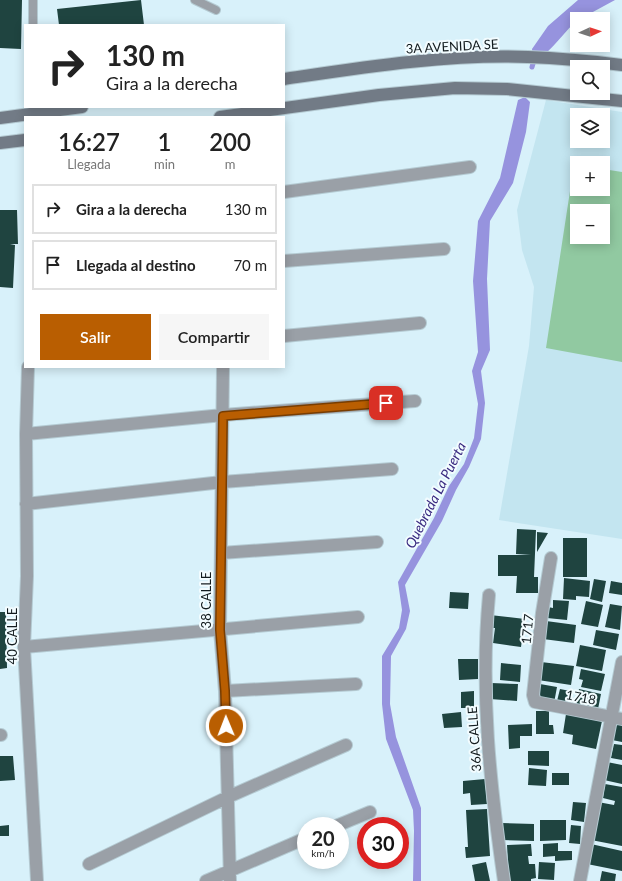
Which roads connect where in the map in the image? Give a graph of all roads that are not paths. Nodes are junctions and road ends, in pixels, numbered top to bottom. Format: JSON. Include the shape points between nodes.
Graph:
{"nodes":[{"id":1,"x":33,"y":0,"type":"edge"},
{"id":2,"x":195,"y":0,"type":"edge"},
{"id":3,"x":216,"y":10,"type":"dead end"},
{"id":4,"x":33,"y":24,"type":"edge"},
{"id":5,"x":622,"y":65,"type":"edge"},
{"id":6,"x":285,"y":79,"type":"edge"},
{"id":7,"x":622,"y":101,"type":"edge"},
{"id":8,"x":73,"y":108,"type":"edge"},
{"id":9,"x":30,"y":113,"type":"edge"},
{"id":10,"x":231,"y":116,"type":"edge"},
{"id":11,"x":0,"y":118,"type":"edge"},
{"id":12,"x":24,"y":140,"type":"edge"},
{"id":13,"x":0,"y":143,"type":"edge"},
{"id":14,"x":470,"y":167,"type":"dead end"},
{"id":15,"x":285,"y":192,"type":"edge"},
{"id":16,"x":444,"y":249,"type":"dead end"},
{"id":17,"x":285,"y":261,"type":"edge"},
{"id":18,"x":420,"y":324,"type":"dead end"},
{"id":19,"x":285,"y":336,"type":"edge"},
{"id":20,"x":28,"y":368,"type":"edge"},
{"id":21,"x":224,"y":368,"type":"edge"},
{"id":22,"x":415,"y":401,"type":"dead end"},
{"id":23,"x":223,"y":416,"type":"junction"},
{"id":24,"x":26,"y":434,"type":"junction"},
{"id":25,"x":392,"y":469,"type":"dead end"},
{"id":26,"x":222,"y":482,"type":"junction"},
{"id":27,"x":26,"y":504,"type":"junction"},
{"id":28,"x":377,"y":542,"type":"dead end"},
{"id":29,"x":221,"y":553,"type":"junction"},
{"id":30,"x":551,"y":558,"type":"dead end"},
{"id":31,"x":488,"y":595,"type":"dead end"},
{"id":32,"x":358,"y":617,"type":"dead end"},
{"id":33,"x":220,"y":630,"type":"junction"},
{"id":34,"x":24,"y":647,"type":"junction"},
{"id":35,"x":622,"y":662,"type":"edge"},
{"id":36,"x":356,"y":684,"type":"dead end"},
{"id":37,"x":225,"y":691,"type":"junction"},
{"id":38,"x":536,"y":702,"type":"joint"},
{"id":39,"x":617,"y":718,"type":"edge"},
{"id":40,"x":346,"y":745,"type":"dead end"},
{"id":41,"x":228,"y":797,"type":"junction"},
{"id":42,"x":370,"y":812,"type":"dead end"},
{"id":43,"x":349,"y":821,"type":"edge"},
{"id":44,"x":297,"y":842,"type":"edge"},
{"id":45,"x":89,"y":864,"type":"dead end"},
{"id":46,"x":230,"y":876,"type":"edge"},
{"id":47,"x":37,"y":881,"type":"edge"},
{"id":48,"x":206,"y":881,"type":"edge"},
{"id":49,"x":504,"y":881,"type":"edge"},
{"id":50,"x":580,"y":881,"type":"edge"}],
"edges":[{"from":1,"to":4,"type":"lane"},
{"from":2,"to":3,"type":"lane"},
{"from":5,"to":6,"type":"street","name":"3A AVENIDA SE","via":[[535,57],[480,57],[375,65]]},
{"from":7,"to":10,"type":"street","via":[[507,89],[455,88],[379,95]]},
{"from":8,"to":9,"type":"street"},
{"from":9,"to":11,"type":"street"},
{"from":12,"to":13,"type":"street"},
{"from":14,"to":15,"type":"street"},
{"from":16,"to":17,"type":"street"},
{"from":18,"to":19,"type":"street"},
{"from":20,"to":24,"type":"street","name":"40 CALLE"},
{"from":21,"to":23,"type":"street","name":"38 CALLE"},
{"from":22,"to":23,"type":"street"},
{"from":23,"to":24,"type":"street"},
{"from":23,"to":26,"type":"street","name":"38 CALLE"},
{"from":24,"to":27,"type":"street","name":"40 CALLE"},
{"from":25,"to":26,"type":"street"},
{"from":26,"to":27,"type":"street"},
{"from":26,"to":29,"type":"street","name":"38 CALLE"},
{"from":27,"to":34,"type":"street","name":"40 CALLE","via":[[27,576]]},
{"from":28,"to":29,"type":"street"},
{"from":29,"to":33,"type":"street","name":"38 CALLE"},
{"from":30,"to":38,"type":"street","name":"1717","via":[[537,658],[534,695]]},
{"from":31,"to":49,"type":"street","name":"36A CALLE","via":[[485,715],[492,799]]},
{"from":32,"to":33,"type":"street"},
{"from":33,"to":34,"type":"street"},
{"from":33,"to":37,"type":"street","name":"38 CALLE"},
{"from":34,"to":47,"type":"street","name":"40 CALLE"},
{"from":35,"to":39,"type":"street"},
{"from":36,"to":37,"type":"street"},
{"from":37,"to":41,"type":"street","name":"38 CALLE"},
{"from":38,"to":39,"type":"street","name":"1718"},
{"from":39,"to":50,"type":"street"},
{"from":40,"to":41,"type":"street"},
{"from":41,"to":45,"type":"street"},
{"from":41,"to":46,"type":"street","name":"38 CALLE"},
{"from":42,"to":43,"type":"street"},
{"from":44,"to":46,"type":"street"},
{"from":46,"to":48,"type":"street"}]}
